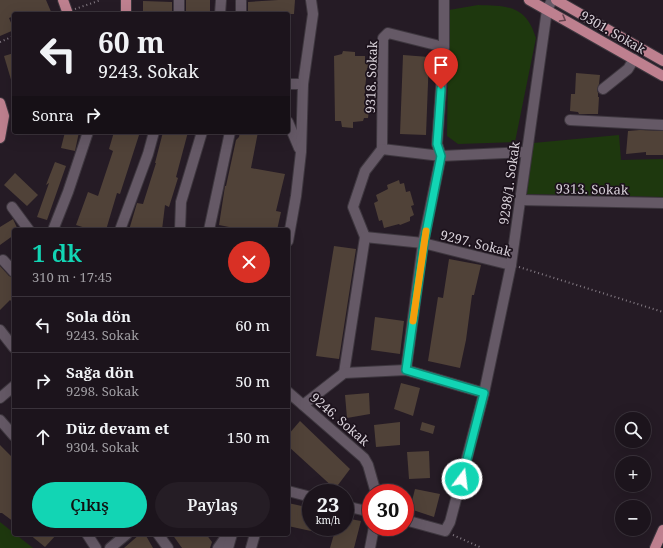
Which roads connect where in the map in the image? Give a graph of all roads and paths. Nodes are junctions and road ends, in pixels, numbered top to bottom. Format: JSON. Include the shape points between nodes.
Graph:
{"nodes":[{"id":1,"x":63,"y":0,"type":"edge"},
{"id":2,"x":101,"y":0,"type":"edge"},
{"id":3,"x":126,"y":0,"type":"edge"},
{"id":4,"x":179,"y":0,"type":"edge"},
{"id":5,"x":221,"y":0,"type":"edge"},
{"id":6,"x":311,"y":0,"type":"edge"},
{"id":7,"x":319,"y":0,"type":"edge"},
{"id":8,"x":444,"y":0,"type":"edge"},
{"id":9,"x":529,"y":0,"type":"edge"},
{"id":10,"x":552,"y":0,"type":"edge"},
{"id":11,"x":556,"y":0,"type":"edge"},
{"id":12,"x":241,"y":1,"type":"edge"},
{"id":13,"x":547,"y":10,"type":"junction"},
{"id":14,"x":67,"y":12,"type":"edge"},
{"id":15,"x":70,"y":12,"type":"edge"},
{"id":16,"x":126,"y":12,"type":"edge"},
{"id":17,"x":179,"y":12,"type":"edge"},
{"id":18,"x":220,"y":12,"type":"edge"},
{"id":19,"x":241,"y":12,"type":"edge"},
{"id":20,"x":313,"y":14,"type":"junction"},
{"id":21,"x":12,"y":37,"type":"edge"},
{"id":22,"x":0,"y":42,"type":"edge"},
{"id":23,"x":436,"y":45,"type":"dead end"},
{"id":24,"x":634,"y":59,"type":"junction"},
{"id":25,"x":663,"y":61,"type":"edge"},
{"id":26,"x":663,"y":76,"type":"edge"},
{"id":27,"x":290,"y":84,"type":"edge"},
{"id":28,"x":303,"y":84,"type":"junction"},
{"id":29,"x":603,"y":90,"type":"dead end"},
{"id":30,"x":0,"y":103,"type":"edge"},
{"id":31,"x":570,"y":120,"type":"dead end"},
{"id":32,"x":663,"y":125,"type":"edge"},
{"id":33,"x":290,"y":127,"type":"edge"},
{"id":34,"x":87,"y":134,"type":"edge"},
{"id":35,"x":153,"y":134,"type":"edge"},
{"id":36,"x":201,"y":134,"type":"edge"},
{"id":37,"x":230,"y":134,"type":"edge"},
{"id":38,"x":0,"y":138,"type":"edge"},
{"id":39,"x":382,"y":149,"type":"junction"},
{"id":40,"x":301,"y":152,"type":"junction"},
{"id":41,"x":526,"y":152,"type":"junction"},
{"id":42,"x":441,"y":156,"type":"junction"},
{"id":43,"x":520,"y":200,"type":"junction"},
{"id":44,"x":663,"y":204,"type":"edge"},
{"id":45,"x":12,"y":207,"type":"dead end"},
{"id":46,"x":28,"y":228,"type":"edge"},
{"id":47,"x":54,"y":228,"type":"edge"},
{"id":48,"x":121,"y":228,"type":"edge"},
{"id":49,"x":180,"y":228,"type":"edge"},
{"id":50,"x":209,"y":228,"type":"edge"},
{"id":51,"x":290,"y":230,"type":"edge"},
{"id":52,"x":365,"y":237,"type":"junction"},
{"id":53,"x":424,"y":243,"type":"junction"},
{"id":54,"x":1,"y":260,"type":"edge"},
{"id":55,"x":12,"y":260,"type":"edge"},
{"id":56,"x":511,"y":265,"type":"junction"},
{"id":57,"x":12,"y":270,"type":"edge"},
{"id":58,"x":663,"y":312,"type":"edge"},
{"id":59,"x":0,"y":330,"type":"edge"},
{"id":60,"x":12,"y":345,"type":"edge"},
{"id":61,"x":406,"y":370,"type":"junction"},
{"id":62,"x":344,"y":373,"type":"junction"},
{"id":63,"x":12,"y":388,"type":"edge"},
{"id":64,"x":484,"y":393,"type":"junction"},
{"id":65,"x":290,"y":396,"type":"edge"},
{"id":66,"x":0,"y":398,"type":"edge"},
{"id":67,"x":303,"y":405,"type":"junction"},
{"id":68,"x":1,"y":424,"type":"edge"},
{"id":69,"x":12,"y":434,"type":"edge"},
{"id":70,"x":373,"y":484,"type":"edge"},
{"id":71,"x":290,"y":491,"type":"edge"},
{"id":72,"x":302,"y":494,"type":"edge"},
{"id":73,"x":414,"y":522,"type":"edge"},
{"id":74,"x":663,"y":530,"type":"edge"},
{"id":75,"x":445,"y":531,"type":"junction"},
{"id":76,"x":88,"y":536,"type":"edge"},
{"id":77,"x":125,"y":536,"type":"edge"},
{"id":78,"x":159,"y":536,"type":"edge"},
{"id":79,"x":254,"y":536,"type":"edge"},
{"id":80,"x":372,"y":536,"type":"edge"},
{"id":81,"x":227,"y":539,"type":"edge"},
{"id":82,"x":96,"y":548,"type":"edge"},
{"id":83,"x":110,"y":548,"type":"edge"},
{"id":84,"x":168,"y":548,"type":"edge"},
{"id":85,"x":218,"y":548,"type":"edge"},
{"id":86,"x":251,"y":548,"type":"edge"},
{"id":87,"x":370,"y":548,"type":"edge"},
{"id":88,"x":482,"y":548,"type":"edge"},
{"id":89,"x":655,"y":548,"type":"edge"}],
"edges":[{"from":1,"to":14,"type":"main road"},
{"from":2,"to":15,"type":"path"},
{"from":3,"to":16,"type":"main road"},
{"from":4,"to":17,"type":"street"},
{"from":5,"to":18,"type":"street"},
{"from":6,"to":20,"type":"street"},
{"from":7,"to":20,"type":"street"},
{"from":8,"to":42,"type":"street","via":[[444,47],[437,144]]},
{"from":9,"to":13,"type":"main road","name":"9301. Sokak"},
{"from":10,"to":13,"type":"street","name":"9298/1. Sokak"},
{"from":11,"to":25,"type":"main road","name":"9301. Sokak"},
{"from":12,"to":19,"type":"street"},
{"from":13,"to":24,"type":"main road","name":"9301. Sokak","one_way":true},
{"from":13,"to":41,"type":"street","name":"9298/1. Sokak"},
{"from":20,"to":28,"type":"street"},
{"from":21,"to":22,"type":"path"},
{"from":23,"to":39,"type":"street","name":"9318. Sokak","via":[[388,32],[383,38]]},
{"from":24,"to":26,"type":"main road","name":"9301. Sokak"},
{"from":24,"to":29,"type":"street","via":[[628,69]]},
{"from":27,"to":28,"type":"street"},
{"from":28,"to":40,"type":"street"},
{"from":30,"to":38,"type":"main road","via":[[4,116]]},
{"from":31,"to":32,"type":"street"},
{"from":33,"to":40,"type":"street"},
{"from":34,"to":47,"type":"street"},
{"from":35,"to":48,"type":"street"},
{"from":36,"to":49,"type":"street","via":[[181,202]]},
{"from":37,"to":50,"type":"street"},
{"from":39,"to":42,"type":"street"},
{"from":39,"to":52,"type":"street","via":[[365,171],[353,207]]},
{"from":40,"to":51,"type":"street"},
{"from":41,"to":42,"type":"street"},
{"from":41,"to":43,"type":"street","name":"9298/1. Sokak"},
{"from":42,"to":53,"type":"street"},
{"from":43,"to":44,"type":"street","name":"9313. Sokak"},
{"from":43,"to":56,"type":"street","name":"9298/1. Sokak"},
{"from":45,"to":46,"type":"street"},
{"from":52,"to":53,"type":"street","name":"9297. Sokak"},
{"from":52,"to":62,"type":"street"},
{"from":53,"to":56,"type":"street","name":"9297. Sokak"},
{"from":53,"to":61,"type":"street"},
{"from":54,"to":55,"type":"street"},
{"from":54,"to":57,"type":"street"},
{"from":56,"to":58,"type":"path","name":"9297. Sokak"},
{"from":56,"to":64,"type":"street","name":"9298/1. Sokak"},
{"from":59,"to":60,"type":"street"},
{"from":61,"to":62,"type":"street"},
{"from":61,"to":64,"type":"street"},
{"from":62,"to":67,"type":"street"},
{"from":63,"to":66,"type":"street"},
{"from":64,"to":75,"type":"street","name":"9298/1. Sokak","via":[[450,522]]},
{"from":65,"to":67,"type":"street","name":"9246. Sokak"},
{"from":67,"to":70,"type":"street","name":"9246. Sokak","via":[[364,458]]},
{"from":68,"to":69,"type":"street"},
{"from":71,"to":72,"type":"street"},
{"from":73,"to":75,"type":"street"},
{"from":74,"to":89,"type":"main road"},
{"from":75,"to":88,"type":"path"},
{"from":76,"to":82,"type":"street"},
{"from":77,"to":83,"type":"street"},
{"from":78,"to":84,"type":"street"},
{"from":79,"to":86,"type":"street"},
{"from":80,"to":87,"type":"street"},
{"from":81,"to":85,"type":"street"}]}
